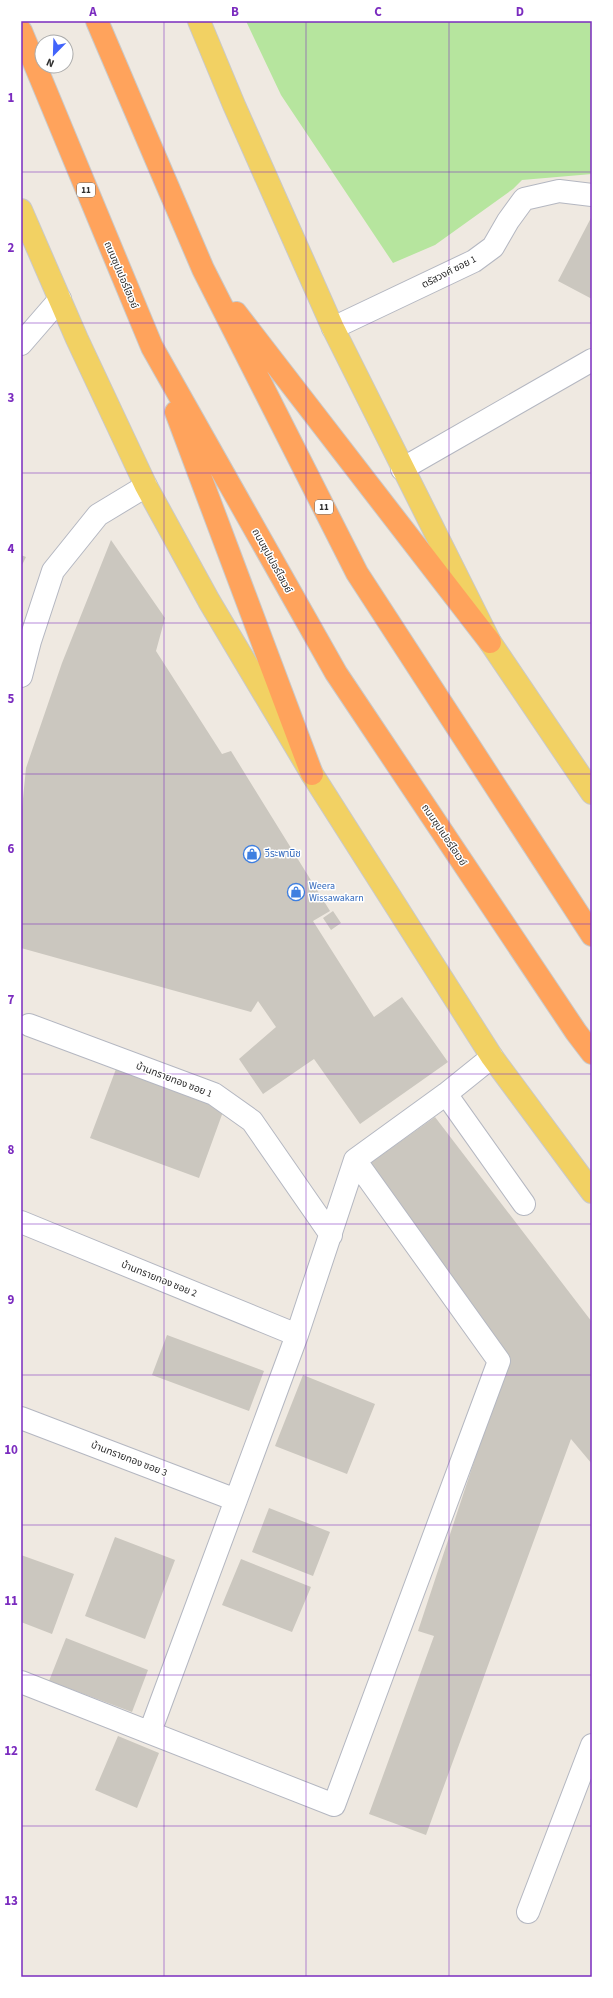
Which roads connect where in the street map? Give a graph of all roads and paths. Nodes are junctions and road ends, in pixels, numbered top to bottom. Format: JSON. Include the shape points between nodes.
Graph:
{"nodes":[{"id":1,"x":97,"y":21,"type":"edge"},
{"id":2,"x":199,"y":21,"type":"edge"},
{"id":3,"x":21,"y":31,"type":"edge"},
{"id":4,"x":592,"y":195,"type":"edge"},
{"id":5,"x":21,"y":210,"type":"edge"},
{"id":6,"x":203,"y":269,"type":"junction"},
{"id":7,"x":60,"y":299,"type":"junction"},
{"id":8,"x":333,"y":328,"type":"junction"},
{"id":9,"x":21,"y":344,"type":"edge"},
{"id":10,"x":152,"y":347,"type":"junction"},
{"id":11,"x":592,"y":360,"type":"edge"},
{"id":12,"x":402,"y":469,"type":"junction"},
{"id":13,"x":146,"y":486,"type":"junction"},
{"id":14,"x":490,"y":642,"type":"junction"},
{"id":15,"x":21,"y":676,"type":"edge"},
{"id":16,"x":312,"y":774,"type":"junction"},
{"id":17,"x":592,"y":793,"type":"edge"},
{"id":18,"x":592,"y":935,"type":"edge"},
{"id":19,"x":29,"y":1025,"type":"dead end"},
{"id":20,"x":592,"y":1053,"type":"edge"},
{"id":21,"x":492,"y":1057,"type":"junction"},
{"id":22,"x":446,"y":1094,"type":"junction"},
{"id":23,"x":355,"y":1160,"type":"junction"},
{"id":24,"x":592,"y":1192,"type":"edge"},
{"id":25,"x":524,"y":1204,"type":"dead end"},
{"id":26,"x":21,"y":1222,"type":"edge"},
{"id":27,"x":331,"y":1235,"type":"junction"},
{"id":28,"x":297,"y":1335,"type":"junction"},
{"id":29,"x":21,"y":1418,"type":"edge"},
{"id":30,"x":236,"y":1500,"type":"junction"},
{"id":31,"x":21,"y":1682,"type":"edge"},
{"id":32,"x":150,"y":1732,"type":"junction"},
{"id":33,"x":592,"y":1745,"type":"edge"},
{"id":34,"x":528,"y":1912,"type":"dead end"}],
"edges":[{"from":1,"to":6,"type":"highway","number":"11"},
{"from":2,"to":8,"type":"main road"},
{"from":3,"to":10,"type":"highway","name":"ถนนซุปเปอร์ไฮเวย์","number":"11"},
{"from":4,"to":8,"type":"street","name":"ตรัสวงศ์ ซอย 1","via":[[559,191],[524,199],[493,246],[474,260]]},
{"from":5,"to":7,"type":"main road"},
{"from":6,"to":14,"type":"highway"},
{"from":6,"to":18,"type":"highway","number":"11","via":[[357,573]]},
{"from":7,"to":9,"type":"street"},
{"from":7,"to":13,"type":"main road"},
{"from":8,"to":12,"type":"main road"},
{"from":10,"to":16,"type":"highway"},
{"from":10,"to":20,"type":"highway","name":"ถนนซุปเปอร์ไฮเวย์","number":"11","via":[[336,673]]},
{"from":11,"to":12,"type":"street"},
{"from":12,"to":14,"type":"main road"},
{"from":13,"to":15,"type":"street","via":[[98,515],[53,571]]},
{"from":13,"to":16,"type":"main road","via":[[209,601]]},
{"from":14,"to":17,"type":"main road"},
{"from":16,"to":21,"type":"main road"},
{"from":19,"to":27,"type":"street","name":"บ้านทรายทอง ซอย 1","via":[[214,1094],[252,1120]]},
{"from":21,"to":22,"type":"street"},
{"from":21,"to":24,"type":"main road"},
{"from":22,"to":23,"type":"street"},
{"from":22,"to":25,"type":"street"},
{"from":23,"to":27,"type":"street"},
{"from":23,"to":32,"type":"street","via":[[499,1361],[334,1805]]},
{"from":26,"to":28,"type":"street","name":"บ้านทรายทอง ซอย 2"},
{"from":27,"to":28,"type":"street"},
{"from":28,"to":30,"type":"street"},
{"from":29,"to":30,"type":"street","name":"บ้านทรายทอง ซอย 3"},
{"from":30,"to":32,"type":"street"},
{"from":31,"to":32,"type":"street"},
{"from":33,"to":34,"type":"street"}]}
